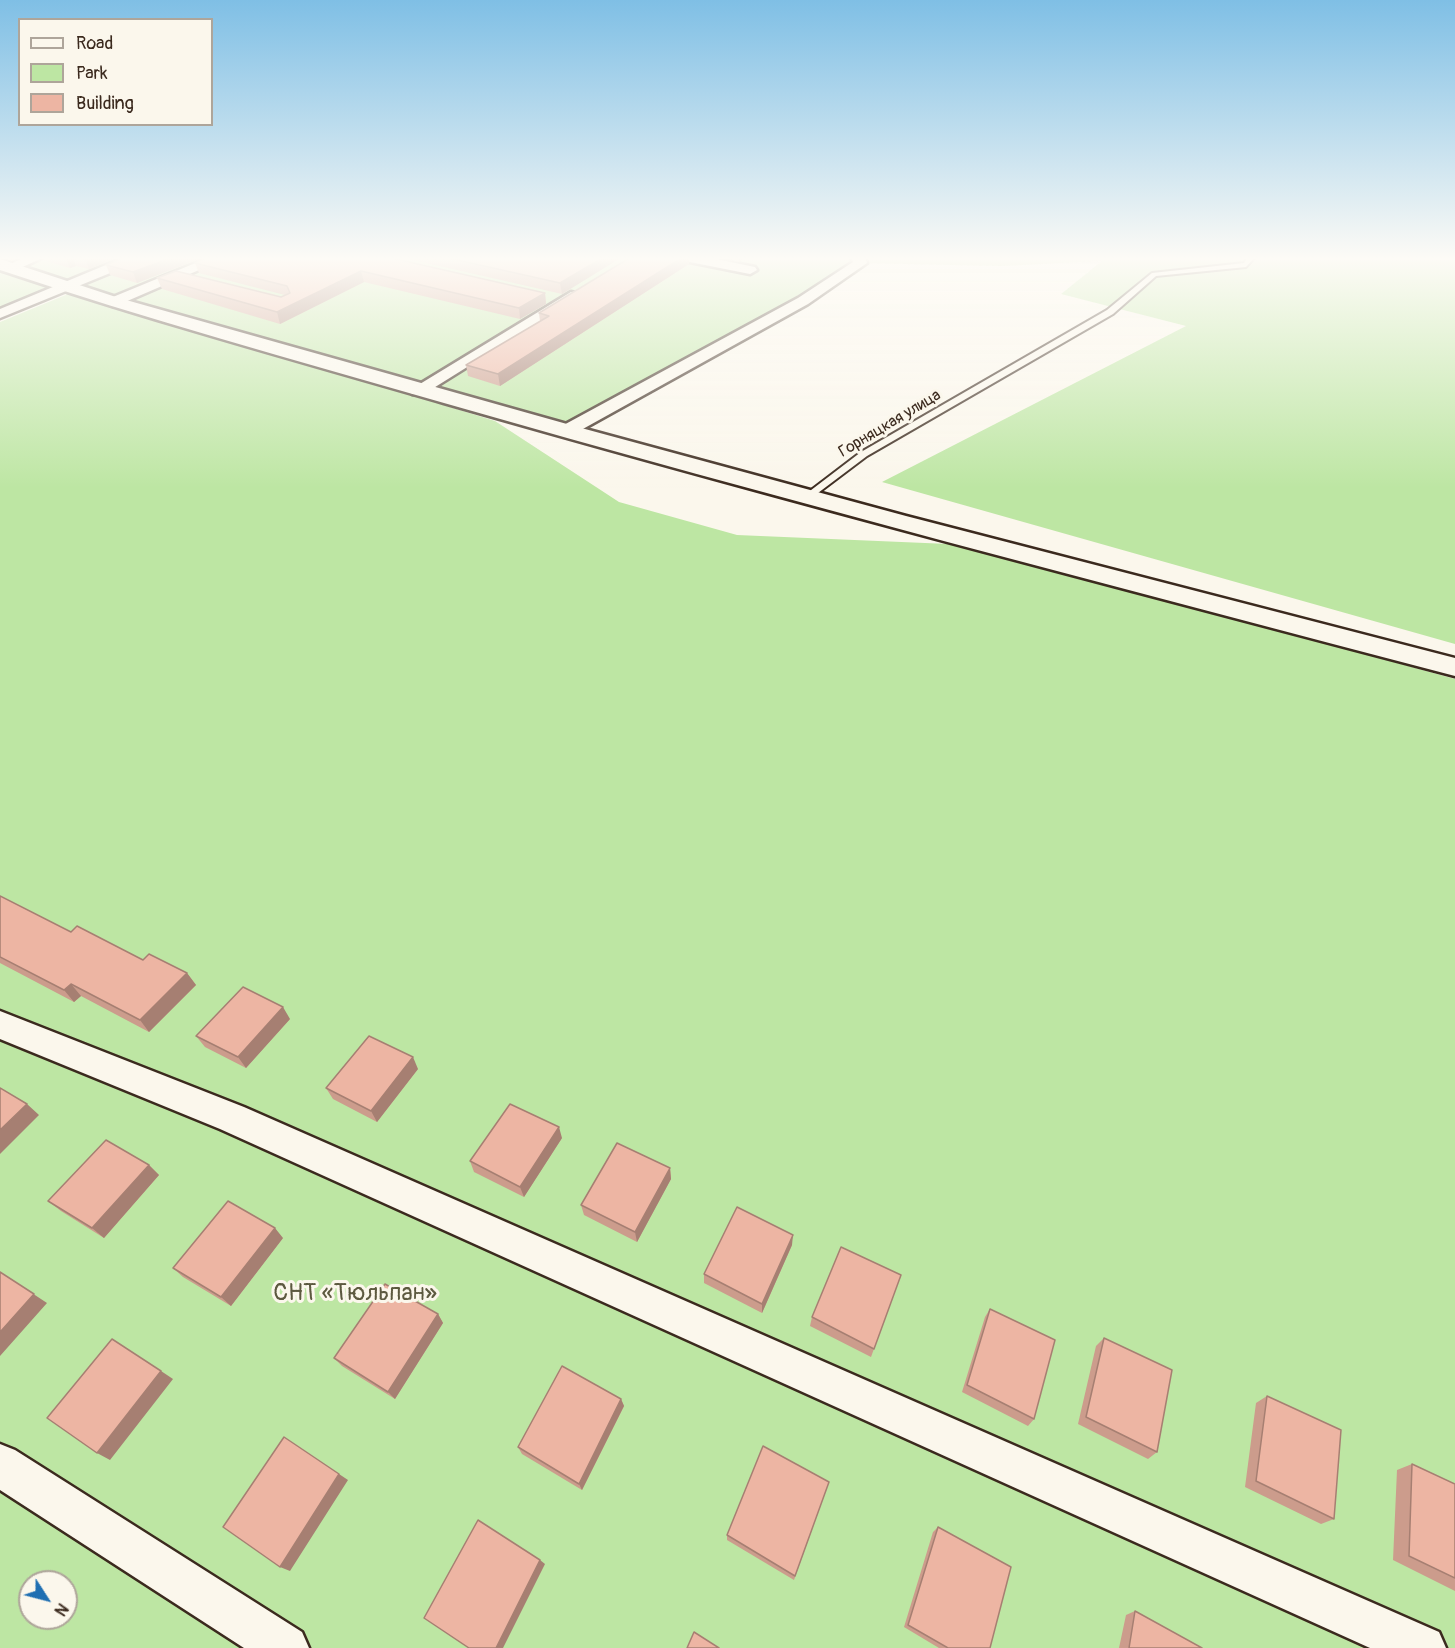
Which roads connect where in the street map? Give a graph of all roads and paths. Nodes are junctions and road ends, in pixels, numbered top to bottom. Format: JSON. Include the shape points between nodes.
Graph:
{"nodes":[{"id":1,"x":224,"y":334,"type":"edge"},
{"id":2,"x":510,"y":334,"type":"edge"},
{"id":3,"x":742,"y":334,"type":"edge"},
{"id":4,"x":1072,"y":334,"type":"edge"},
{"id":5,"x":418,"y":390,"type":"junction"},
{"id":6,"x":566,"y":431,"type":"junction"},
{"id":7,"x":807,"y":497,"type":"junction"},
{"id":8,"x":1455,"y":668,"type":"edge"},
{"id":9,"x":0,"y":1025,"type":"edge"},
{"id":10,"x":0,"y":1465,"type":"edge"},
{"id":11,"x":286,"y":1648,"type":"edge"},
{"id":12,"x":1423,"y":1648,"type":"edge"}],
"edges":[{"from":1,"to":5,"type":"street"},
{"from":2,"to":5,"type":"street"},
{"from":3,"to":6,"type":"street"},
{"from":4,"to":7,"type":"lane","name":"Горняцкая улица","via":[[864,454]]},
{"from":5,"to":6,"type":"street"},
{"from":6,"to":7,"type":"street"},
{"from":7,"to":8,"type":"street"},
{"from":9,"to":12,"type":"street","via":[[232,1118]]},
{"from":10,"to":11,"type":"street"}]}
